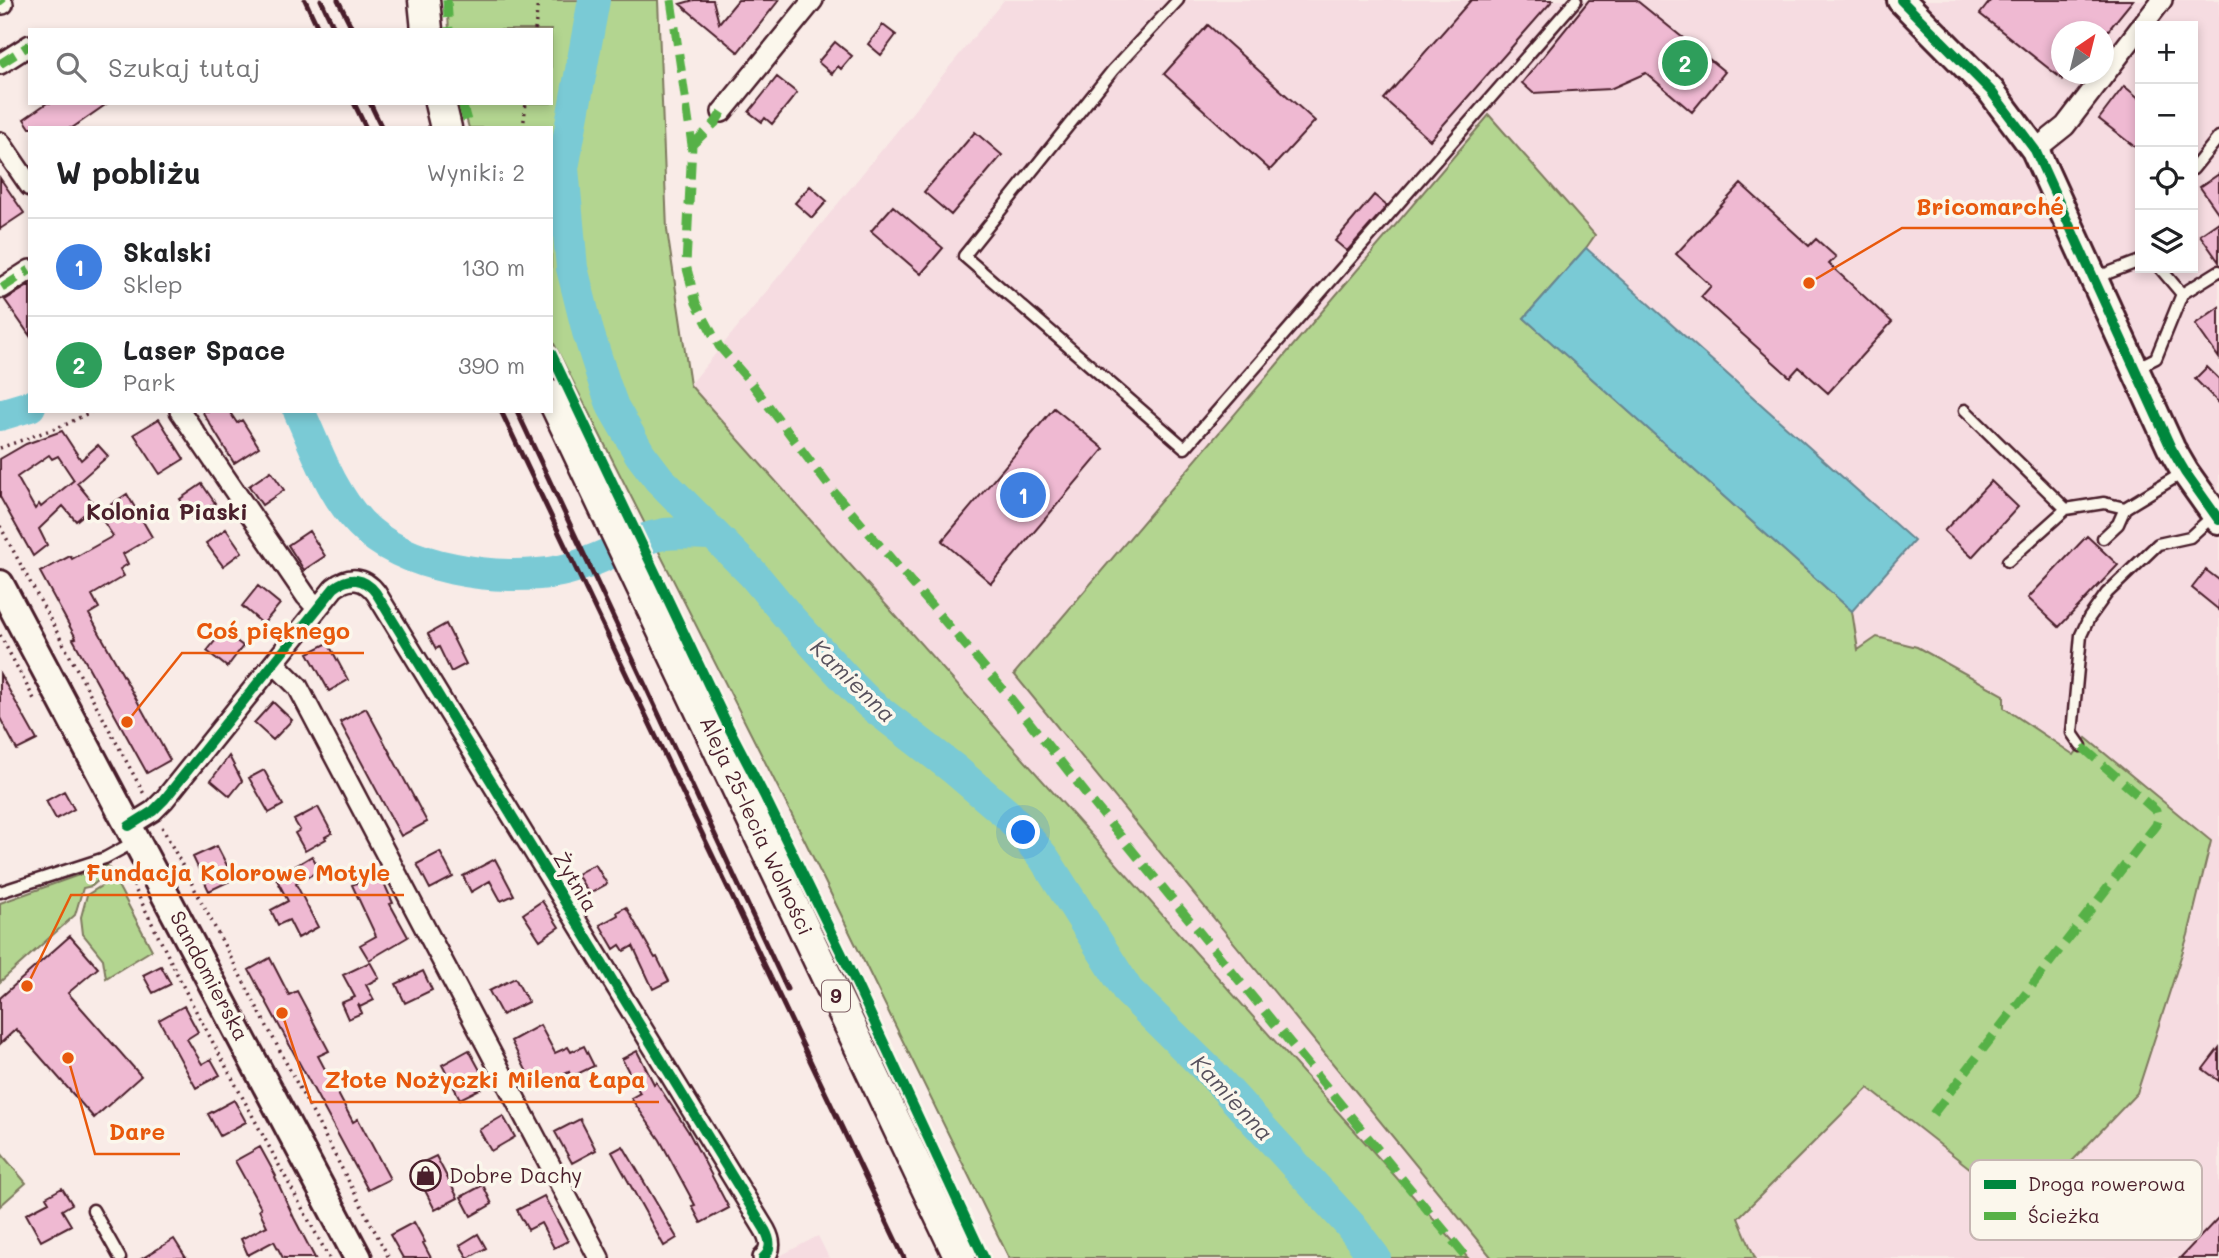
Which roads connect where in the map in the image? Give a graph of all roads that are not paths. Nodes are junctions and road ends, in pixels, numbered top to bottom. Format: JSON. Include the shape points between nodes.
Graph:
{"nodes":[{"id":1,"x":424,"y":0,"type":"edge"},
{"id":2,"x":813,"y":0,"type":"edge"},
{"id":3,"x":1178,"y":0,"type":"edge"},
{"id":4,"x":1576,"y":0,"type":"edge"},
{"id":5,"x":2162,"y":0,"type":"edge"},
{"id":6,"x":1909,"y":4,"type":"edge"},
{"id":7,"x":2146,"y":21,"type":"edge"},
{"id":8,"x":427,"y":28,"type":"edge"},
{"id":9,"x":2135,"y":35,"type":"edge"},
{"id":10,"x":28,"y":46,"type":"edge"},
{"id":11,"x":0,"y":64,"type":"edge"},
{"id":12,"x":440,"y":105,"type":"edge"},
{"id":13,"x":722,"y":112,"type":"dead end"},
{"id":14,"x":446,"y":126,"type":"edge"},
{"id":15,"x":2219,"y":136,"type":"edge"},
{"id":16,"x":0,"y":142,"type":"edge"},
{"id":17,"x":2035,"y":150,"type":"junction"},
{"id":18,"x":2198,"y":163,"type":"edge"},
{"id":19,"x":28,"y":183,"type":"edge"},
{"id":20,"x":2135,"y":263,"type":"edge"},
{"id":21,"x":28,"y":271,"type":"edge"},
{"id":22,"x":2219,"y":271,"type":"edge"},
{"id":23,"x":2164,"y":273,"type":"edge"},
{"id":24,"x":2094,"y":278,"type":"junction"},
{"id":25,"x":2,"y":288,"type":"dead end"},
{"id":26,"x":2182,"y":294,"type":"junction"},
{"id":27,"x":2135,"y":368,"type":"junction"},
{"id":28,"x":553,"y":399,"type":"edge"},
{"id":29,"x":1965,"y":410,"type":"dead end"},
{"id":30,"x":181,"y":413,"type":"edge"},
{"id":31,"x":2185,"y":472,"type":"junction"},
{"id":32,"x":2125,"y":508,"type":"junction"},
{"id":33,"x":2066,"y":509,"type":"junction"},
{"id":34,"x":2217,"y":517,"type":"edge"},
{"id":35,"x":2103,"y":538,"type":"dead end"},
{"id":36,"x":2008,"y":561,"type":"dead end"},
{"id":37,"x":0,"y":584,"type":"edge"},
{"id":38,"x":317,"y":608,"type":"junction"},
{"id":39,"x":274,"y":663,"type":"junction"},
{"id":40,"x":2081,"y":746,"type":"dead end"},
{"id":41,"x":128,"y":839,"type":"junction"},
{"id":42,"x":0,"y":892,"type":"edge"},
{"id":43,"x":93,"y":1210,"type":"dead end"},
{"id":44,"x":120,"y":1258,"type":"edge"},
{"id":45,"x":358,"y":1258,"type":"edge"},
{"id":46,"x":599,"y":1258,"type":"edge"},
{"id":47,"x":763,"y":1258,"type":"edge"},
{"id":48,"x":960,"y":1258,"type":"edge"}],
"edges":[{"from":1,"to":8,"type":"main road"},
{"from":2,"to":13,"type":"street"},
{"from":3,"to":4,"type":"lane","via":[[1113,70],[964,256],[1185,447]]},
{"from":5,"to":7,"type":"street"},
{"from":6,"to":17,"type":"street","via":[[1991,91]]},
{"from":9,"to":17,"type":"street","via":[[2064,126]]},
{"from":10,"to":11,"type":"street"},
{"from":12,"to":14,"type":"main road"},
{"from":15,"to":18,"type":"lane"},
{"from":16,"to":19,"type":"street"},
{"from":17,"to":24,"type":"street"},
{"from":20,"to":24,"type":"lane"},
{"from":21,"to":25,"type":"street"},
{"from":22,"to":26,"type":"lane"},
{"from":23,"to":26,"type":"lane"},
{"from":24,"to":27,"type":"street"},
{"from":26,"to":27,"type":"lane","via":[[2156,358]]},
{"from":27,"to":31,"type":"street"},
{"from":28,"to":48,"type":"main road","name":"Aleja 25-lecia Wolności","number":"9"},
{"from":29,"to":33,"type":"lane"},
{"from":30,"to":38,"type":"street"},
{"from":31,"to":32,"type":"lane"},
{"from":31,"to":34,"type":"street"},
{"from":32,"to":33,"type":"lane","via":[[2104,503]]},
{"from":32,"to":35,"type":"lane","via":[[2119,524]]},
{"from":33,"to":36,"type":"lane"},
{"from":34,"to":40,"type":"lane","via":[[2190,537],[2158,544],[2107,593],[2089,618],[2081,635],[2072,733]]},
{"from":37,"to":41,"type":"street","name":"Sandomierska"},
{"from":38,"to":39,"type":"street"},
{"from":38,"to":47,"type":"street","name":"Żytnia","via":[[348,580],[360,580],[376,593],[765,1230],[770,1249]]},
{"from":39,"to":41,"type":"street"},
{"from":39,"to":46,"type":"street","via":[[298,687]]},
{"from":41,"to":42,"type":"lane","via":[[105,858]]},
{"from":41,"to":45,"type":"street","name":"Sandomierska"},
{"from":43,"to":44,"type":"lane"}]}
